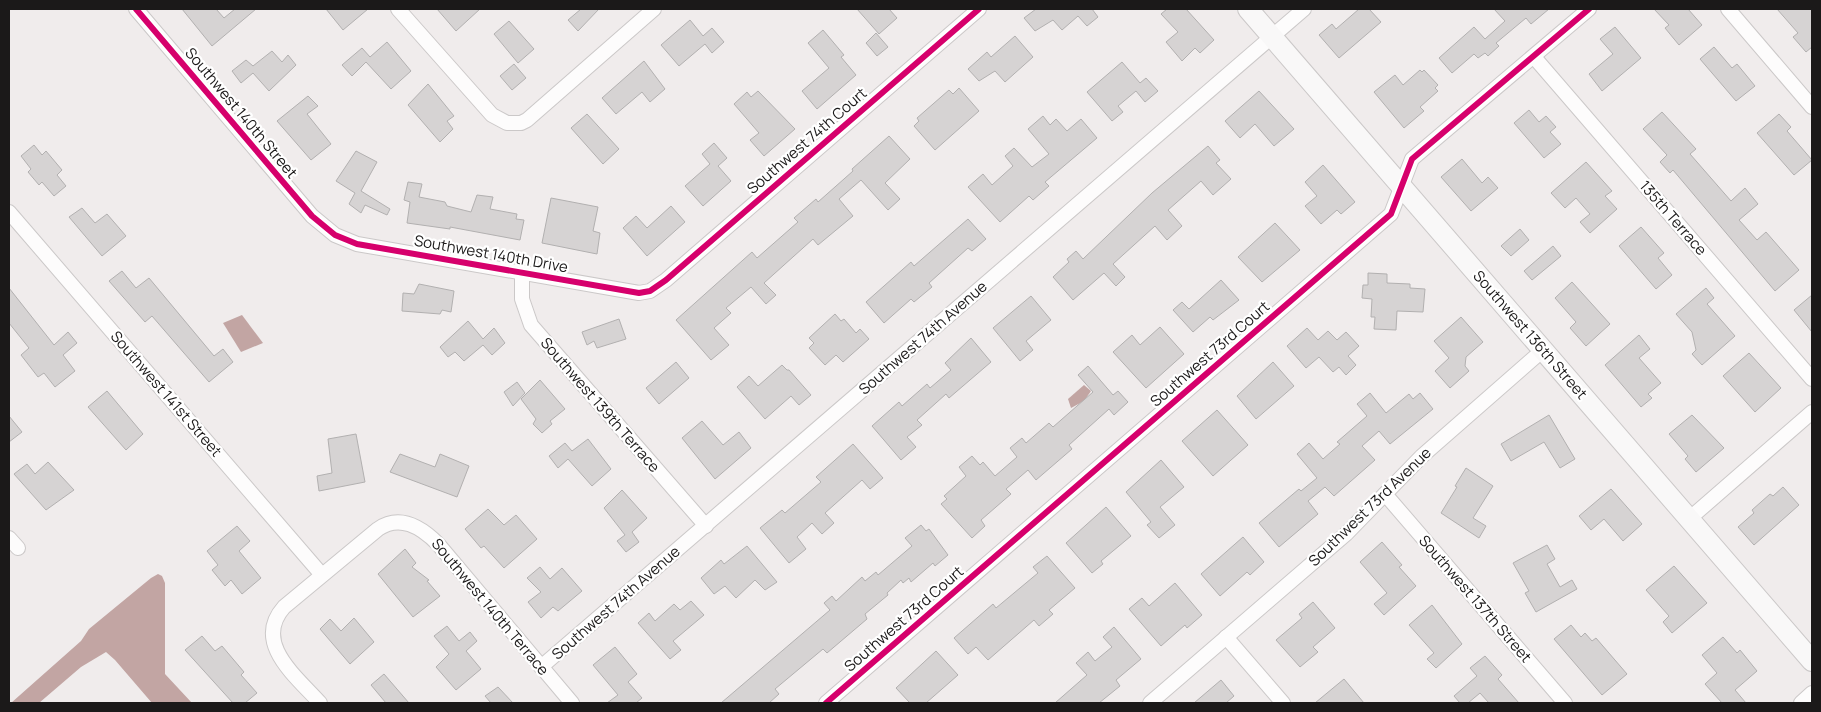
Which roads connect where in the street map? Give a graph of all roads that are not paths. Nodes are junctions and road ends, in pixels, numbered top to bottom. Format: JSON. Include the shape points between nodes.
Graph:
{"nodes":[{"id":1,"x":136,"y":9,"type":"edge"},
{"id":2,"x":398,"y":9,"type":"edge"},
{"id":3,"x":979,"y":9,"type":"edge"},
{"id":4,"x":1248,"y":9,"type":"edge"},
{"id":5,"x":1304,"y":9,"type":"edge"},
{"id":6,"x":1589,"y":9,"type":"edge"},
{"id":7,"x":1728,"y":9,"type":"edge"},
{"id":8,"x":651,"y":10,"type":"edge"},
{"id":9,"x":1272,"y":36,"type":"junction"},
{"id":10,"x":1534,"y":57,"type":"junction"},
{"id":11,"x":1812,"y":107,"type":"edge"},
{"id":12,"x":1401,"y":185,"type":"junction"},
{"id":13,"x":9,"y":212,"type":"edge"},
{"id":14,"x":329,"y":231,"type":"joint"},
{"id":15,"x":522,"y":272,"type":"junction"},
{"id":16,"x":650,"y":291,"type":"joint"},
{"id":17,"x":1543,"y":350,"type":"junction"},
{"id":18,"x":1812,"y":379,"type":"edge"},
{"id":19,"x":1812,"y":412,"type":"edge"},
{"id":20,"x":1385,"y":494,"type":"junction"},
{"id":21,"x":1689,"y":519,"type":"junction"},
{"id":22,"x":706,"y":526,"type":"junction"},
{"id":23,"x":322,"y":575,"type":"junction"},
{"id":24,"x":1226,"y":637,"type":"junction"},
{"id":25,"x":1812,"y":661,"type":"edge"},
{"id":26,"x":541,"y":667,"type":"junction"},
{"id":27,"x":1812,"y":693,"type":"edge"},
{"id":28,"x":320,"y":703,"type":"edge"},
{"id":29,"x":572,"y":703,"type":"edge"},
{"id":30,"x":826,"y":703,"type":"edge"},
{"id":31,"x":1150,"y":703,"type":"edge"},
{"id":32,"x":1283,"y":703,"type":"edge"},
{"id":33,"x":1565,"y":703,"type":"edge"},
{"id":34,"x":1801,"y":703,"type":"edge"}],
"edges":[{"from":1,"to":14,"type":"street","name":"Southwest 140th Street","via":[[312,216]]},
{"from":2,"to":8,"type":"street","via":[[483,106],[501,121],[513,124],[526,120]]},
{"from":3,"to":16,"type":"street","name":"Southwest 74th Court"},
{"from":4,"to":9,"type":"street","name":"Southwest 136th Street"},
{"from":5,"to":9,"type":"street","name":"Southwest 74th Avenue"},
{"from":6,"to":10,"type":"street","name":"Southwest 73rd Court"},
{"from":7,"to":11,"type":"street"},
{"from":9,"to":12,"type":"street","name":"Southwest 136th Street"},
{"from":9,"to":22,"type":"street","name":"Southwest 74th Avenue"},
{"from":10,"to":12,"type":"street","name":"Southwest 73rd Court","via":[[1412,159]]},
{"from":10,"to":18,"type":"street","name":"135th Terrace"},
{"from":12,"to":17,"type":"street","name":"Southwest 136th Street"},
{"from":12,"to":30,"type":"street","name":"Southwest 73rd Court","via":[[1391,214]]},
{"from":13,"to":23,"type":"street","name":"Southwest 141st Street"},
{"from":14,"to":15,"type":"street","name":"Southwest 140th Drive","via":[[357,244]]},
{"from":15,"to":16,"type":"street","name":"Southwest 140th Drive","via":[[628,292]]},
{"from":15,"to":22,"type":"street","name":"Southwest 139th Terrace","via":[[522,299],[531,325]]},
{"from":17,"to":20,"type":"street","name":"Southwest 73rd Avenue","via":[[1422,456]]},
{"from":17,"to":21,"type":"street","name":"Southwest 136th Street"},
{"from":19,"to":21,"type":"street"},
{"from":20,"to":24,"type":"street","name":"Southwest 73rd Avenue","via":[[1346,534]]},
{"from":20,"to":33,"type":"street","name":"Southwest 137th Street"},
{"from":21,"to":25,"type":"street","name":"Southwest 136th Street"},
{"from":22,"to":26,"type":"street","name":"Southwest 74th Avenue"},
{"from":23,"to":26,"type":"street","name":"Southwest 140th Terrace","via":[[385,524],[400,522],[418,527],[438,544]]},
{"from":23,"to":28,"type":"street","via":[[279,613],[271,632],[278,652]]},
{"from":24,"to":31,"type":"street","name":"Southwest 73rd Avenue"},
{"from":24,"to":32,"type":"street"},
{"from":26,"to":29,"type":"street","name":"Southwest 140th Terrace"},
{"from":27,"to":34,"type":"street"}]}
